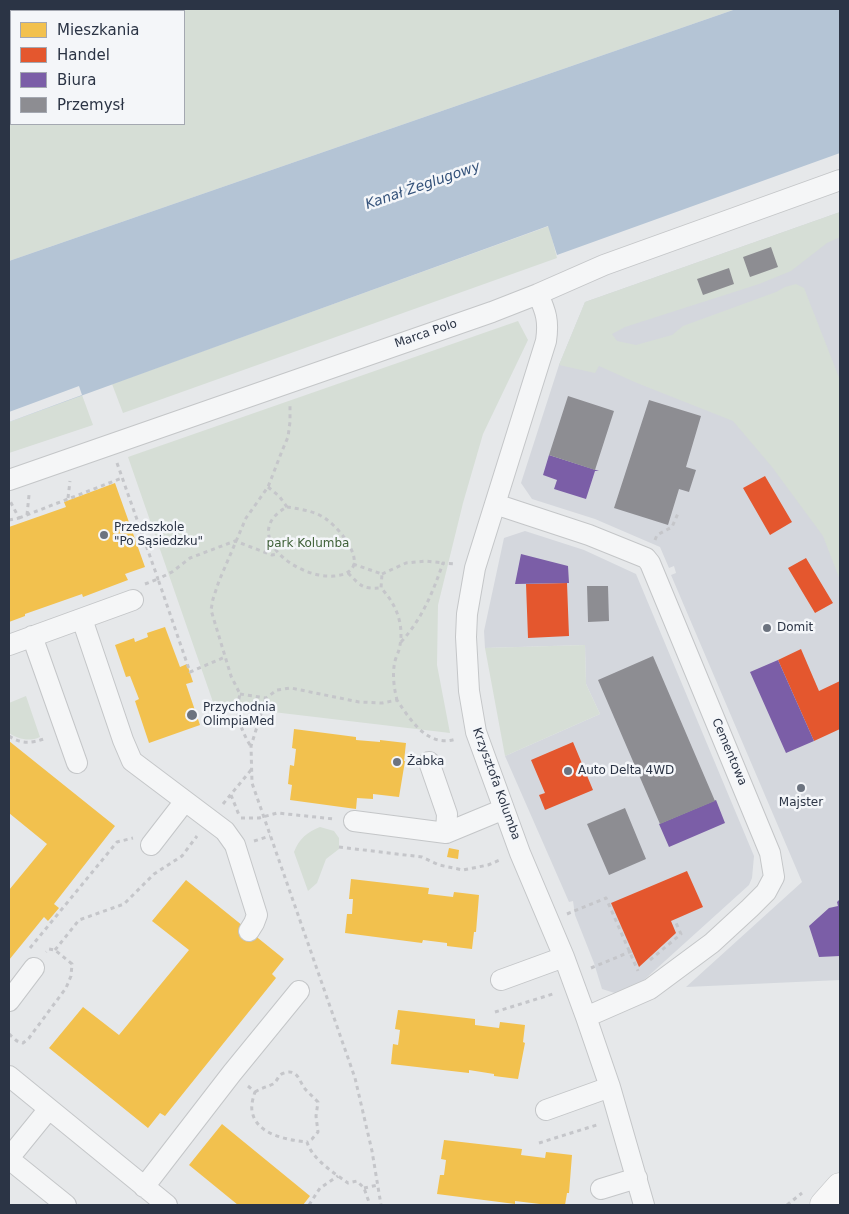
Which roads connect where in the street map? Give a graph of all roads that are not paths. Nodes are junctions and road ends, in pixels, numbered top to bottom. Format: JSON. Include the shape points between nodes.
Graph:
{"nodes":[{"id":1,"x":840,"y":180,"type":"edge"},
{"id":2,"x":538,"y":294,"type":"junction"},
{"id":3,"x":9,"y":480,"type":"edge"},
{"id":4,"x":495,"y":504,"type":"junction"},
{"id":5,"x":133,"y":600,"type":"dead end"},
{"id":6,"x":82,"y":618,"type":"junction"},
{"id":7,"x":32,"y":636,"type":"junction"},
{"id":8,"x":9,"y":644,"type":"edge"},
{"id":9,"x":429,"y":762,"type":"dead end"},
{"id":10,"x":77,"y":763,"type":"dead end"},
{"id":11,"x":185,"y":801,"type":"junction"},
{"id":12,"x":504,"y":809,"type":"junction"},
{"id":13,"x":354,"y":821,"type":"road end"},
{"id":14,"x":446,"y":832,"type":"junction"},
{"id":15,"x":151,"y":845,"type":"road end"},
{"id":16,"x":249,"y":930,"type":"dead end"},
{"id":17,"x":564,"y":957,"type":"junction"},
{"id":18,"x":31,"y":961,"type":"road end"},
{"id":19,"x":501,"y":980,"type":"dead end"},
{"id":20,"x":299,"y":991,"type":"dead end"},
{"id":21,"x":9,"y":1000,"type":"edge"},
{"id":22,"x":586,"y":1017,"type":"junction"},
{"id":23,"x":9,"y":1076,"type":"edge"},
{"id":24,"x":610,"y":1087,"type":"junction"},
{"id":25,"x":48,"y":1110,"type":"junction"},
{"id":26,"x":546,"y":1110,"type":"dead end"},
{"id":27,"x":9,"y":1158,"type":"edge"},
{"id":28,"x":637,"y":1178,"type":"junction"},
{"id":29,"x":144,"y":1187,"type":"junction"},
{"id":30,"x":840,"y":1188,"type":"edge"},
{"id":31,"x":601,"y":1190,"type":"dead end"},
{"id":32,"x":66,"y":1205,"type":"edge"},
{"id":33,"x":167,"y":1205,"type":"edge"},
{"id":34,"x":644,"y":1205,"type":"edge"},
{"id":35,"x":824,"y":1205,"type":"edge"}],
"edges":[{"from":1,"to":2,"type":"street","name":"Marca Polo","via":[[604,265]]},
{"from":2,"to":3,"type":"street","name":"Marca Polo"},
{"from":2,"to":4,"type":"street","name":"Krzysztofa Kolumba","via":[[546,312],[546,341]]},
{"from":4,"to":12,"type":"street","name":"Krzysztofa Kolumba","via":[[475,568],[468,614],[466,664],[476,732]]},
{"from":4,"to":22,"type":"street","name":"Cementowa","via":[[589,534],[646,558],[650,563],[770,852],[774,877],[766,892],[712,943],[650,990]]},
{"from":5,"to":6,"type":"street"},
{"from":6,"to":7,"type":"street"},
{"from":6,"to":11,"type":"street","via":[[132,761]]},
{"from":7,"to":8,"type":"street"},
{"from":7,"to":10,"type":"street"},
{"from":9,"to":14,"type":"street","via":[[447,814]]},
{"from":11,"to":15,"type":"street"},
{"from":11,"to":16,"type":"street","via":[[224,831],[235,845],[257,915]]},
{"from":12,"to":14,"type":"street"},
{"from":12,"to":17,"type":"street","name":"Krzysztofa Kolumba"},
{"from":13,"to":14,"type":"street"},
{"from":17,"to":19,"type":"street"},
{"from":17,"to":22,"type":"street","name":"Krzysztofa Kolumba"},
{"from":18,"to":21,"type":"street"},
{"from":20,"to":29,"type":"street"},
{"from":22,"to":24,"type":"street","name":"Krzysztofa Kolumba"},
{"from":23,"to":25,"type":"street"},
{"from":24,"to":26,"type":"street"},
{"from":24,"to":28,"type":"street","name":"Krzysztofa Kolumba"},
{"from":25,"to":27,"type":"street"},
{"from":25,"to":29,"type":"street"},
{"from":27,"to":32,"type":"street"},
{"from":28,"to":31,"type":"street"},
{"from":28,"to":34,"type":"street","name":"Krzysztofa Kolumba"},
{"from":29,"to":33,"type":"street"},
{"from":30,"to":35,"type":"main road"}]}
